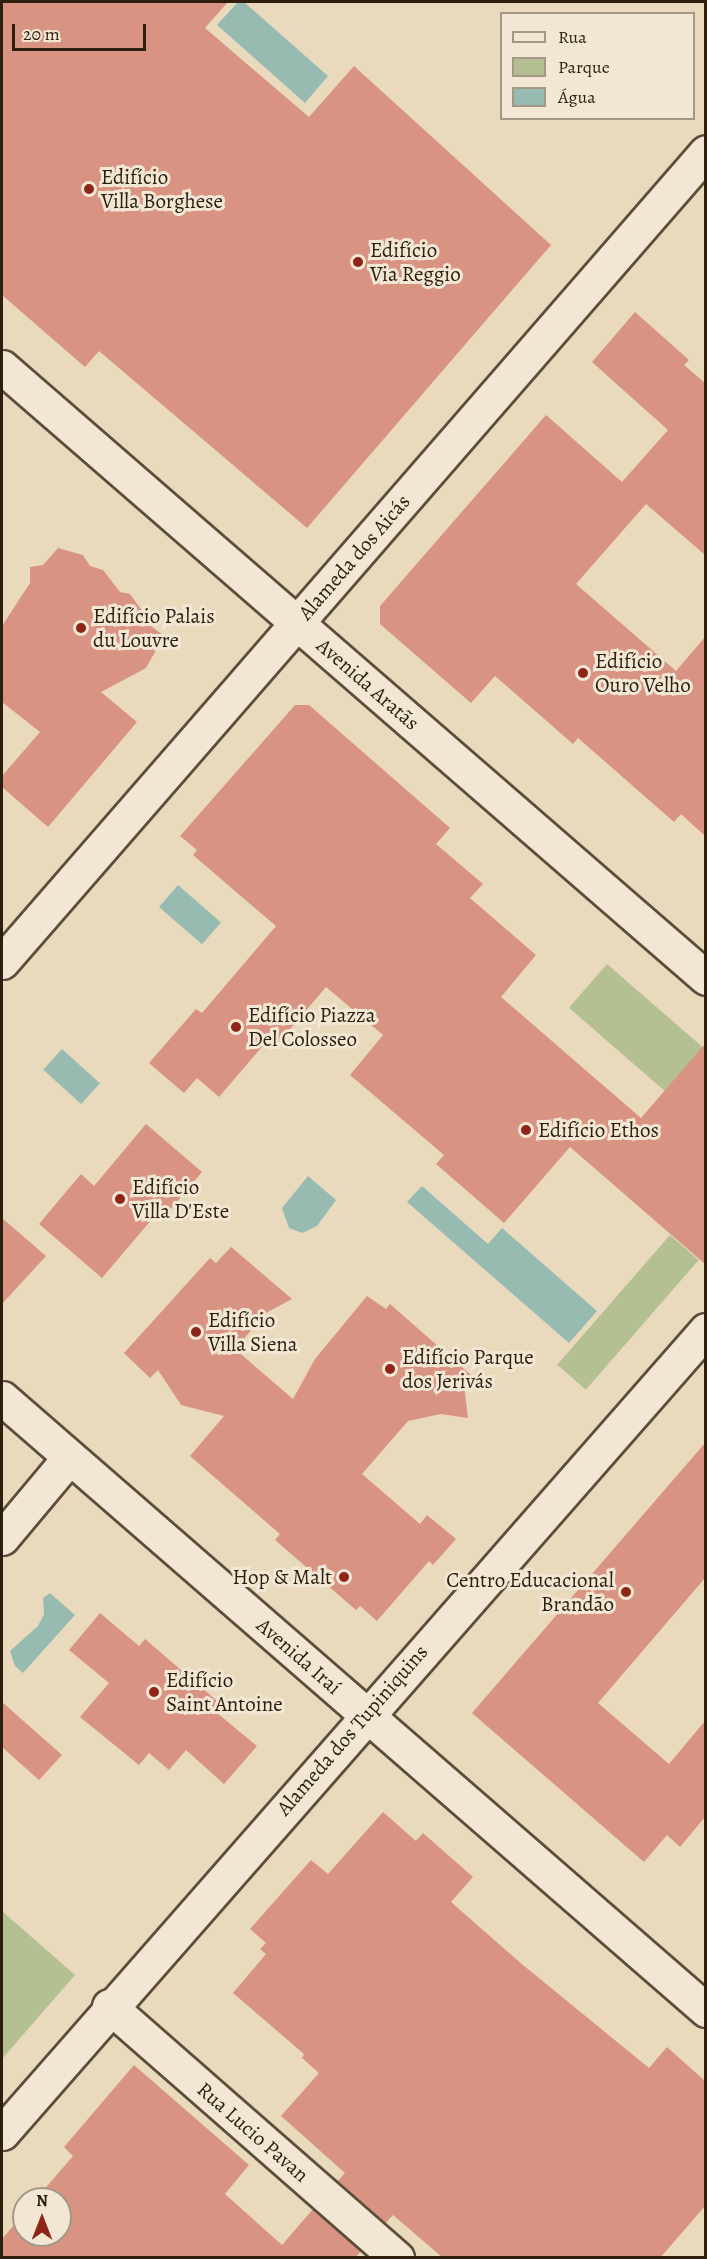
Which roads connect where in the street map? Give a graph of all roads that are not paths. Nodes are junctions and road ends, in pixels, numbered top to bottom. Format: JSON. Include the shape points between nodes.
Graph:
{"nodes":[{"id":1,"x":705,"y":152,"type":"edge"},
{"id":2,"x":2,"y":367,"type":"edge"},
{"id":3,"x":297,"y":622,"type":"junction"},
{"id":4,"x":2,"y":962,"type":"edge"},
{"id":5,"x":705,"y":978,"type":"edge"},
{"id":6,"x":705,"y":1330,"type":"edge"},
{"id":7,"x":2,"y":1398,"type":"edge"},
{"id":8,"x":69,"y":1458,"type":"junction"},
{"id":9,"x":2,"y":1538,"type":"edge"},
{"id":10,"x":366,"y":1714,"type":"junction"},
{"id":11,"x":110,"y":2006,"type":"junction"},
{"id":12,"x":705,"y":2010,"type":"edge"},
{"id":13,"x":2,"y":2133,"type":"edge"},
{"id":14,"x":398,"y":2258,"type":"edge"}],
"edges":[{"from":1,"to":3,"type":"street","name":"Alameda dos Aicás"},
{"from":2,"to":3,"type":"street","name":"Avenida Aratãs"},
{"from":3,"to":4,"type":"street","name":"Alameda dos Aicás"},
{"from":3,"to":5,"type":"street","name":"Avenida Aratãs"},
{"from":6,"to":10,"type":"street","name":"Alameda dos Tupiniquins"},
{"from":7,"to":8,"type":"street","name":"Avenida Iraí"},
{"from":8,"to":9,"type":"street"},
{"from":8,"to":10,"type":"street","name":"Avenida Iraí"},
{"from":10,"to":11,"type":"street","name":"Alameda dos Tupiniquins"},
{"from":10,"to":12,"type":"street","name":"Avenida Iraí"},
{"from":11,"to":13,"type":"street","name":"Alameda dos Tupiniquins"},
{"from":11,"to":14,"type":"street","name":"Rua Lucio Pavan"}]}
